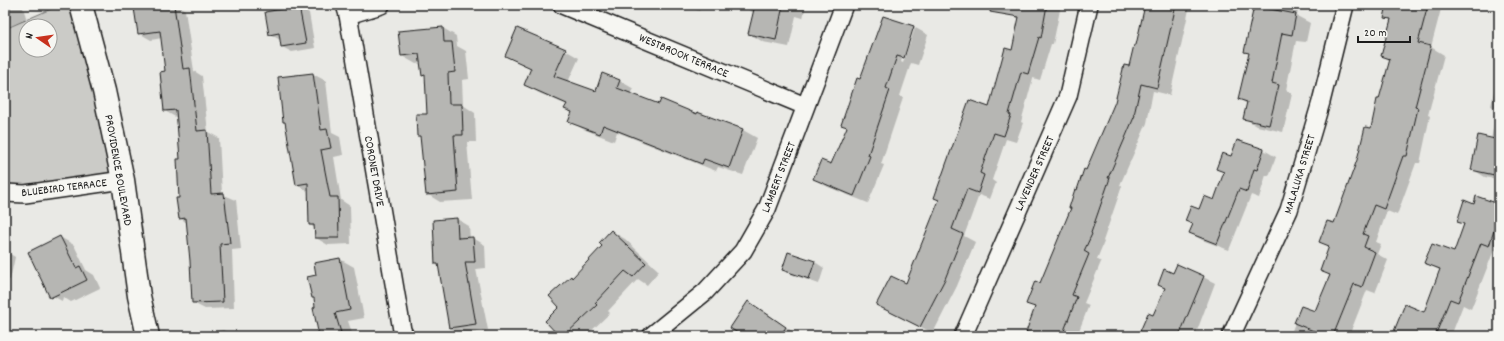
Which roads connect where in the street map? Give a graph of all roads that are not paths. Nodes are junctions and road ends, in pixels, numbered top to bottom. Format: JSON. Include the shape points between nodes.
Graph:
{"nodes":[{"id":1,"x":81,"y":5,"type":"edge"},
{"id":2,"x":381,"y":5,"type":"edge"},
{"id":3,"x":562,"y":5,"type":"edge"},
{"id":4,"x":844,"y":5,"type":"edge"},
{"id":5,"x":1089,"y":5,"type":"edge"},
{"id":6,"x":1345,"y":5,"type":"edge"},
{"id":7,"x":347,"y":10,"type":"edge"},
{"id":8,"x":805,"y":106,"type":"junction"},
{"id":9,"x":122,"y":180,"type":"junction"},
{"id":10,"x":5,"y":192,"type":"edge"},
{"id":11,"x":659,"y":334,"type":"edge"},
{"id":12,"x":148,"y":336,"type":"edge"},
{"id":13,"x":405,"y":336,"type":"edge"},
{"id":14,"x":963,"y":336,"type":"edge"},
{"id":15,"x":1231,"y":336,"type":"edge"}],
"edges":[{"from":1,"to":9,"type":"main road","name":"PROVIDENCE BOULEVARD","via":[[104,91]]},
{"from":2,"to":7,"type":"street"},
{"from":3,"to":8,"type":"street","name":"WESTBROOK TERRACE"},
{"from":4,"to":8,"type":"street","name":"LAMBERT STREET"},
{"from":5,"to":14,"type":"street","name":"LAVENDER STREET","via":[[1068,96]]},
{"from":6,"to":15,"type":"street","name":"MALALUKA STREET","via":[[1321,102],[1289,210]]},
{"from":7,"to":13,"type":"street","name":"CORONET DRIVE"},
{"from":8,"to":11,"type":"street","name":"LAMBERT STREET","via":[[767,209],[743,251],[705,292]]},
{"from":9,"to":10,"type":"street","name":"BLUEBIRD TERRACE","via":[[25,194]]},
{"from":9,"to":12,"type":"main road","name":"PROVIDENCE BOULEVARD","via":[[139,296]]}]}
